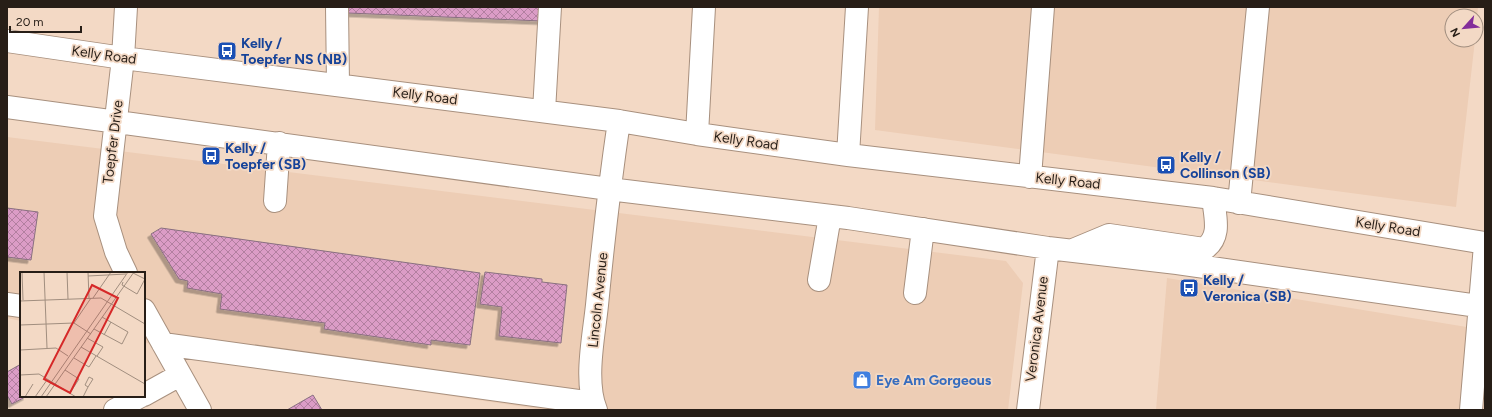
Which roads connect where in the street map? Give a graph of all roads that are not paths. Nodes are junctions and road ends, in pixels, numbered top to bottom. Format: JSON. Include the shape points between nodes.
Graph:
{"nodes":[{"id":1,"x":126,"y":7,"type":"edge"},
{"id":2,"x":337,"y":7,"type":"edge"},
{"id":3,"x":704,"y":7,"type":"edge"},
{"id":4,"x":857,"y":7,"type":"edge"},
{"id":5,"x":1043,"y":7,"type":"edge"},
{"id":6,"x":1258,"y":7,"type":"edge"},
{"id":7,"x":550,"y":16,"type":"edge"},
{"id":8,"x":7,"y":41,"type":"edge"},
{"id":9,"x":123,"y":58,"type":"junction"},
{"id":10,"x":338,"y":86,"type":"junction"},
{"id":11,"x":7,"y":107,"type":"edge"},
{"id":12,"x":544,"y":111,"type":"junction"},
{"id":13,"x":619,"y":121,"type":"junction"},
{"id":14,"x":115,"y":122,"type":"junction"},
{"id":15,"x":697,"y":134,"type":"junction"},
{"id":16,"x":280,"y":143,"type":"junction"},
{"id":17,"x":848,"y":155,"type":"junction"},
{"id":18,"x":1030,"y":177,"type":"junction"},
{"id":19,"x":609,"y":189,"type":"junction"},
{"id":20,"x":1213,"y":198,"type":"junction"},
{"id":21,"x":275,"y":201,"type":"dead end"},
{"id":22,"x":1239,"y":203,"type":"junction"},
{"id":23,"x":830,"y":216,"type":"junction"},
{"id":24,"x":923,"y":229,"type":"junction"},
{"id":25,"x":1485,"y":244,"type":"edge"},
{"id":26,"x":1048,"y":248,"type":"junction"},
{"id":27,"x":1072,"y":251,"type":"junction"},
{"id":28,"x":126,"y":272,"type":"edge"},
{"id":29,"x":819,"y":280,"type":"dead end"},
{"id":30,"x":915,"y":293,"type":"dead end"},
{"id":31,"x":7,"y":304,"type":"edge"},
{"id":32,"x":20,"y":306,"type":"edge"},
{"id":33,"x":1482,"y":306,"type":"edge"},
{"id":34,"x":147,"y":319,"type":"edge"},
{"id":35,"x":163,"y":344,"type":"junction"},
{"id":36,"x":1480,"y":372,"type":"edge"},
{"id":37,"x":180,"y":375,"type":"junction"},
{"id":38,"x":145,"y":394,"type":"edge"},
{"id":39,"x":139,"y":397,"type":"edge"},
{"id":40,"x":594,"y":407,"type":"edge"},
{"id":41,"x":115,"y":410,"type":"edge"},
{"id":42,"x":200,"y":410,"type":"edge"},
{"id":43,"x":1028,"y":410,"type":"edge"},
{"id":44,"x":1471,"y":410,"type":"edge"}],
"edges":[{"from":1,"to":9,"type":"street","name":"Toepfer Drive"},
{"from":2,"to":10,"type":"street"},
{"from":3,"to":15,"type":"street"},
{"from":4,"to":17,"type":"street"},
{"from":5,"to":18,"type":"street"},
{"from":6,"to":22,"type":"street"},
{"from":7,"to":12,"type":"street"},
{"from":8,"to":9,"type":"street","name":"Kelly Road"},
{"from":9,"to":10,"type":"street","name":"Kelly Road"},
{"from":9,"to":14,"type":"street","name":"Toepfer Drive"},
{"from":10,"to":12,"type":"street","name":"Kelly Road"},
{"from":11,"to":14,"type":"street"},
{"from":12,"to":13,"type":"street","name":"Kelly Road"},
{"from":13,"to":15,"type":"street","name":"Kelly Road"},
{"from":13,"to":19,"type":"street","name":"Lincoln Avenue"},
{"from":14,"to":16,"type":"street"},
{"from":14,"to":28,"type":"street","name":"Toepfer Drive","via":[[105,216],[116,252]]},
{"from":15,"to":17,"type":"street","name":"Kelly Road"},
{"from":16,"to":19,"type":"street"},
{"from":16,"to":21,"type":"street"},
{"from":17,"to":18,"type":"street","name":"Kelly Road"},
{"from":18,"to":20,"type":"street","name":"Kelly Road"},
{"from":19,"to":23,"type":"street"},
{"from":19,"to":40,"type":"street","name":"Lincoln Avenue","via":[[590,370]]},
{"from":20,"to":22,"type":"street","name":"Kelly Road"},
{"from":20,"to":27,"type":"street","via":[[1216,232],[1212,244],[1204,249],[1109,235]]},
{"from":22,"to":25,"type":"street","name":"Kelly Road"},
{"from":23,"to":24,"type":"street"},
{"from":23,"to":29,"type":"street"},
{"from":24,"to":26,"type":"street"},
{"from":24,"to":30,"type":"street"},
{"from":25,"to":33,"type":"street"},
{"from":26,"to":27,"type":"street"},
{"from":26,"to":43,"type":"street","name":"Veronica Avenue"},
{"from":27,"to":33,"type":"street"},
{"from":31,"to":32,"type":"street"},
{"from":33,"to":36,"type":"street"},
{"from":34,"to":35,"type":"street"},
{"from":35,"to":37,"type":"street"},
{"from":35,"to":40,"type":"street"},
{"from":36,"to":44,"type":"street"},
{"from":37,"to":38,"type":"street"},
{"from":37,"to":42,"type":"street"},
{"from":39,"to":41,"type":"street"}]}
